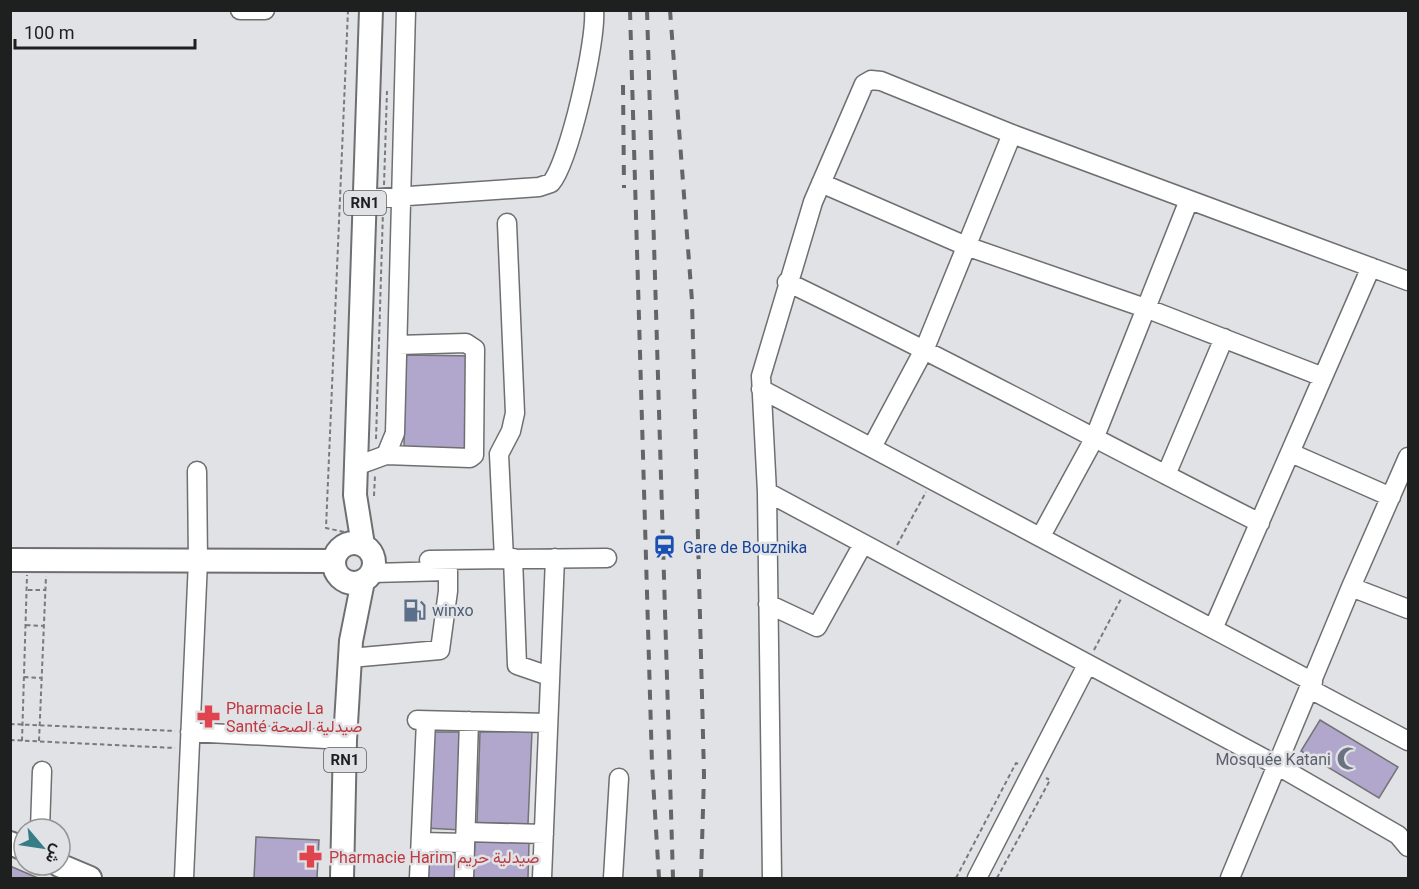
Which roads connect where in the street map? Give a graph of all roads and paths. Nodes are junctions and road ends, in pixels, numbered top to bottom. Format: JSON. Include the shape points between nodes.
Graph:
{"nodes":[{"id":1,"x":240,"y":10,"type":"edge"},
{"id":2,"x":265,"y":10,"type":"edge"},
{"id":3,"x":348,"y":10,"type":"edge"},
{"id":4,"x":371,"y":10,"type":"edge"},
{"id":5,"x":406,"y":10,"type":"edge"},
{"id":6,"x":594,"y":10,"type":"edge"},
{"id":7,"x":247,"y":11,"type":"edge"},
{"id":8,"x":387,"y":82,"type":"dead end"},
{"id":9,"x":1012,"y":134,"type":"junction"},
{"id":10,"x":821,"y":183,"type":"junction"},
{"id":11,"x":383,"y":197,"type":"junction"},
{"id":12,"x":1189,"y":200,"type":"junction"},
{"id":13,"x":507,"y":224,"type":"dead end"},
{"id":14,"x":966,"y":246,"type":"junction"},
{"id":15,"x":1371,"y":267,"type":"junction"},
{"id":16,"x":1408,"y":281,"type":"edge"},
{"id":17,"x":787,"y":282,"type":"junction"},
{"id":18,"x":1148,"y":309,"type":"junction"},
{"id":19,"x":1224,"y":338,"type":"junction"},
{"id":20,"x":398,"y":345,"type":"junction"},
{"id":21,"x":925,"y":348,"type":"junction"},
{"id":22,"x":1323,"y":377,"type":"junction"},
{"id":23,"x":761,"y":388,"type":"junction"},
{"id":24,"x":1095,"y":439,"type":"junction"},
{"id":25,"x":872,"y":447,"type":"junction"},
{"id":26,"x":1291,"y":453,"type":"junction"},
{"id":27,"x":1408,"y":457,"type":"edge"},
{"id":28,"x":372,"y":460,"type":"junction"},
{"id":29,"x":197,"y":471,"type":"dead end"},
{"id":30,"x":1166,"y":476,"type":"junction"},
{"id":31,"x":933,"y":479,"type":"junction"},
{"id":32,"x":766,"y":492,"type":"junction"},
{"id":33,"x":1391,"y":497,"type":"junction"},
{"id":34,"x":364,"y":499,"type":"junction"},
{"id":35,"x":1260,"y":523,"type":"junction"},
{"id":36,"x":1041,"y":536,"type":"junction"},
{"id":37,"x":863,"y":544,"type":"junction"},
{"id":38,"x":555,"y":558,"type":"junction"},
{"id":39,"x":607,"y":558,"type":"dead end"},
{"id":40,"x":890,"y":558,"type":"junction"},
{"id":41,"x":508,"y":559,"type":"junction"},
{"id":42,"x":28,"y":560,"type":"edge"},
{"id":43,"x":355,"y":560,"type":"junction"},
{"id":44,"x":198,"y":561,"type":"junction"},
{"id":45,"x":1129,"y":584,"type":"junction"},
{"id":46,"x":1351,"y":587,"type":"junction"},
{"id":47,"x":27,"y":590,"type":"junction"},
{"id":48,"x":46,"y":590,"type":"junction"},
{"id":49,"x":768,"y":604,"type":"junction"},
{"id":50,"x":1408,"y":609,"type":"edge"},
{"id":51,"x":26,"y":625,"type":"junction"},
{"id":52,"x":44,"y":626,"type":"junction"},
{"id":53,"x":1213,"y":629,"type":"junction"},
{"id":54,"x":350,"y":649,"type":"junction"},
{"id":55,"x":1087,"y":665,"type":"junction"},
{"id":56,"x":549,"y":676,"type":"junction"},
{"id":57,"x":24,"y":677,"type":"junction"},
{"id":58,"x":42,"y":678,"type":"junction"},
{"id":59,"x":1311,"y":686,"type":"junction"},
{"id":60,"x":469,"y":721,"type":"junction"},
{"id":61,"x":547,"y":723,"type":"junction"},
{"id":62,"x":10,"y":724,"type":"edge"},
{"id":63,"x":23,"y":725,"type":"junction"},
{"id":64,"x":40,"y":726,"type":"junction"},
{"id":65,"x":10,"y":740,"type":"edge"},
{"id":66,"x":190,"y":740,"type":"junction"},
{"id":67,"x":345,"y":740,"type":"junction"},
{"id":68,"x":22,"y":741,"type":"junction"},
{"id":69,"x":39,"y":741,"type":"junction"},
{"id":70,"x":1408,"y":741,"type":"edge"},
{"id":71,"x":1278,"y":766,"type":"junction"},
{"id":72,"x":42,"y":771,"type":"dead end"},
{"id":73,"x":619,"y":778,"type":"dead end"},
{"id":74,"x":40,"y":817,"type":"edge"},
{"id":75,"x":544,"y":834,"type":"junction"},
{"id":76,"x":466,"y":838,"type":"junction"},
{"id":77,"x":1405,"y":840,"type":"edge"},
{"id":78,"x":421,"y":842,"type":"junction"},
{"id":79,"x":72,"y":871,"type":"edge"},
{"id":80,"x":90,"y":879,"type":"edge"},
{"id":81,"x":184,"y":879,"type":"edge"},
{"id":82,"x":342,"y":879,"type":"edge"},
{"id":83,"x":419,"y":879,"type":"edge"},
{"id":84,"x":464,"y":879,"type":"edge"},
{"id":85,"x":542,"y":879,"type":"edge"},
{"id":86,"x":613,"y":879,"type":"edge"},
{"id":87,"x":772,"y":879,"type":"edge"},
{"id":88,"x":976,"y":879,"type":"edge"},
{"id":89,"x":1230,"y":879,"type":"edge"}],
"edges":[{"from":1,"to":7,"type":"street"},
{"from":2,"to":7,"type":"street"},
{"from":3,"to":43,"type":"path","via":[[326,528]]},
{"from":4,"to":11,"type":"main road","number":"RN1"},
{"from":5,"to":11,"type":"street"},
{"from":6,"to":11,"type":"street","via":[[588,63],[565,157],[551,183]]},
{"from":8,"to":11,"type":"path"},
{"from":9,"to":10,"type":"street","via":[[871,80],[860,89]]},
{"from":9,"to":12,"type":"street"},
{"from":9,"to":14,"type":"street"},
{"from":10,"to":14,"type":"street"},
{"from":10,"to":17,"type":"street"},
{"from":11,"to":20,"type":"street"},
{"from":11,"to":28,"type":"main road","number":"RN1"},
{"from":11,"to":28,"type":"path"},
{"from":12,"to":15,"type":"street"},
{"from":12,"to":18,"type":"street"},
{"from":13,"to":41,"type":"street","via":[[515,413],[499,454]]},
{"from":14,"to":18,"type":"street"},
{"from":14,"to":21,"type":"street"},
{"from":15,"to":16,"type":"street"},
{"from":15,"to":22,"type":"street"},
{"from":17,"to":21,"type":"street"},
{"from":17,"to":23,"type":"street","via":[[762,366]]},
{"from":18,"to":19,"type":"street"},
{"from":18,"to":24,"type":"street"},
{"from":19,"to":22,"type":"street"},
{"from":19,"to":30,"type":"street"},
{"from":20,"to":28,"type":"street","via":[[395,433]]},
{"from":20,"to":28,"type":"street","via":[[466,343],[475,349],[474,454],[470,458]]},
{"from":21,"to":24,"type":"street"},
{"from":21,"to":25,"type":"street"},
{"from":22,"to":26,"type":"street"},
{"from":23,"to":25,"type":"street"},
{"from":23,"to":32,"type":"street"},
{"from":24,"to":30,"type":"street"},
{"from":24,"to":36,"type":"street"},
{"from":25,"to":31,"type":"street"},
{"from":26,"to":33,"type":"street"},
{"from":26,"to":35,"type":"street"},
{"from":27,"to":33,"type":"street"},
{"from":28,"to":34,"type":"main road","number":"RN1"},
{"from":28,"to":34,"type":"path"},
{"from":29,"to":44,"type":"street"},
{"from":30,"to":35,"type":"street"},
{"from":31,"to":36,"type":"street"},
{"from":31,"to":40,"type":"path"},
{"from":32,"to":37,"type":"street"},
{"from":32,"to":49,"type":"street"},
{"from":33,"to":46,"type":"street"},
{"from":34,"to":43,"type":"main road","number":"RN1"},
{"from":35,"to":53,"type":"street"},
{"from":36,"to":45,"type":"street"},
{"from":37,"to":40,"type":"street"},
{"from":37,"to":49,"type":"street","via":[[817,627]]},
{"from":38,"to":39,"type":"street"},
{"from":38,"to":41,"type":"street"},
{"from":38,"to":56,"type":"street"},
{"from":40,"to":55,"type":"street"},
{"from":41,"to":43,"type":"street"},
{"from":41,"to":56,"type":"street","via":[[517,665]]},
{"from":42,"to":44,"type":"main road"},
{"from":42,"to":47,"type":"path"},
{"from":42,"to":48,"type":"path"},
{"from":43,"to":44,"type":"main road"},
{"from":43,"to":54,"type":"main road","number":"RN1"},
{"from":43,"to":54,"type":"street","via":[[448,571],[448,591],[440,650]]},
{"from":44,"to":66,"type":"street"},
{"from":45,"to":53,"type":"street"},
{"from":45,"to":55,"type":"path"},
{"from":46,"to":50,"type":"street"},
{"from":46,"to":59,"type":"street"},
{"from":47,"to":48,"type":"path"},
{"from":47,"to":51,"type":"path"},
{"from":48,"to":52,"type":"path"},
{"from":49,"to":87,"type":"street"},
{"from":51,"to":52,"type":"path"},
{"from":51,"to":57,"type":"path"},
{"from":52,"to":58,"type":"path"},
{"from":53,"to":59,"type":"street"},
{"from":54,"to":67,"type":"main road","number":"RN1"},
{"from":55,"to":71,"type":"street"},
{"from":55,"to":88,"type":"street"},
{"from":56,"to":61,"type":"street"},
{"from":57,"to":58,"type":"path"},
{"from":57,"to":63,"type":"path"},
{"from":58,"to":64,"type":"path"},
{"from":59,"to":70,"type":"street"},
{"from":59,"to":71,"type":"street"},
{"from":60,"to":61,"type":"street"},
{"from":60,"to":76,"type":"street"},
{"from":60,"to":78,"type":"street","via":[[421,721]]},
{"from":61,"to":75,"type":"street"},
{"from":62,"to":63,"type":"path"},
{"from":63,"to":64,"type":"path"},
{"from":63,"to":68,"type":"path"},
{"from":64,"to":66,"type":"path"},
{"from":64,"to":69,"type":"path"},
{"from":65,"to":68,"type":"path"},
{"from":66,"to":67,"type":"street"},
{"from":66,"to":69,"type":"path"},
{"from":66,"to":81,"type":"street"},
{"from":67,"to":82,"type":"main road","number":"RN1"},
{"from":68,"to":69,"type":"path"},
{"from":71,"to":77,"type":"street"},
{"from":71,"to":89,"type":"street"},
{"from":72,"to":74,"type":"street"},
{"from":73,"to":86,"type":"street"},
{"from":75,"to":76,"type":"street"},
{"from":75,"to":85,"type":"street"},
{"from":76,"to":78,"type":"street"},
{"from":76,"to":84,"type":"street"},
{"from":78,"to":83,"type":"street"},
{"from":79,"to":80,"type":"main road"}]}
